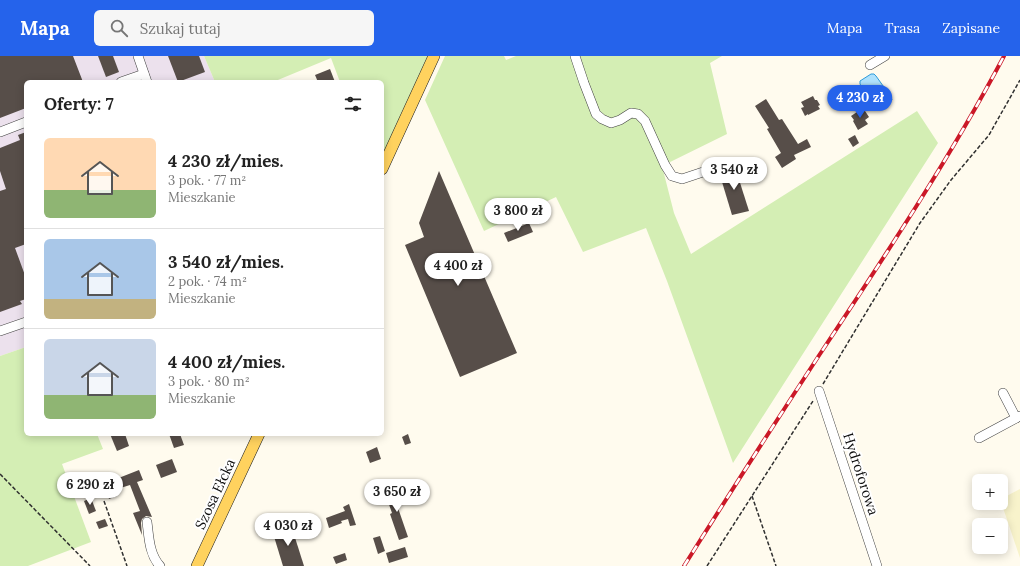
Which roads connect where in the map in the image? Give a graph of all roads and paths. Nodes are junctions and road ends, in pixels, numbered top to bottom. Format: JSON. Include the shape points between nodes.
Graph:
{"nodes":[{"id":1,"x":138,"y":56,"type":"edge"},
{"id":2,"x":434,"y":56,"type":"edge"},
{"id":3,"x":575,"y":56,"type":"edge"},
{"id":4,"x":885,"y":56,"type":"edge"},
{"id":5,"x":870,"y":65,"type":"dead end"},
{"id":6,"x":146,"y":78,"type":"edge"},
{"id":7,"x":134,"y":80,"type":"edge"},
{"id":8,"x":1020,"y":80,"type":"edge"},
{"id":9,"x":24,"y":123,"type":"edge"},
{"id":10,"x":0,"y":132,"type":"edge"},
{"id":11,"x":384,"y":165,"type":"edge"},
{"id":12,"x":706,"y":171,"type":"dead end"},
{"id":13,"x":24,"y":323,"type":"edge"},
{"id":14,"x":0,"y":332,"type":"edge"},
{"id":15,"x":819,"y":391,"type":"junction"},
{"id":16,"x":1003,"y":393,"type":"dead end"},
{"id":17,"x":1018,"y":417,"type":"edge"},
{"id":18,"x":258,"y":436,"type":"edge"},
{"id":19,"x":979,"y":438,"type":"dead end"},
{"id":20,"x":0,"y":474,"type":"edge"},
{"id":21,"x":752,"y":496,"type":"junction"},
{"id":22,"x":104,"y":501,"type":"dead end"},
{"id":23,"x":146,"y":522,"type":"dead end"},
{"id":24,"x":90,"y":566,"type":"edge"},
{"id":25,"x":127,"y":566,"type":"edge"},
{"id":26,"x":160,"y":566,"type":"edge"},
{"id":27,"x":197,"y":566,"type":"edge"},
{"id":28,"x":707,"y":566,"type":"edge"},
{"id":29,"x":776,"y":566,"type":"edge"},
{"id":30,"x":877,"y":566,"type":"edge"}],
"edges":[{"from":1,"to":6,"type":"street"},
{"from":2,"to":11,"type":"main road"},
{"from":3,"to":12,"type":"street","via":[[596,114],[612,123],[632,113],[638,114],[645,121],[672,176],[682,179]]},
{"from":4,"to":5,"type":"street"},
{"from":6,"to":7,"type":"street"},
{"from":8,"to":15,"type":"path","via":[[990,135],[951,180],[920,223]]},
{"from":9,"to":10,"type":"street"},
{"from":13,"to":14,"type":"street"},
{"from":15,"to":21,"type":"path"},
{"from":15,"to":30,"type":"street","name":"Hydroforowa"},
{"from":16,"to":17,"type":"street"},
{"from":17,"to":19,"type":"street"},
{"from":18,"to":27,"type":"main road","name":"Szosa Ełcka"},
{"from":20,"to":24,"type":"path"},
{"from":21,"to":28,"type":"path"},
{"from":21,"to":29,"type":"path"},
{"from":22,"to":25,"type":"path"},
{"from":23,"to":26,"type":"street","via":[[150,548]]}]}
